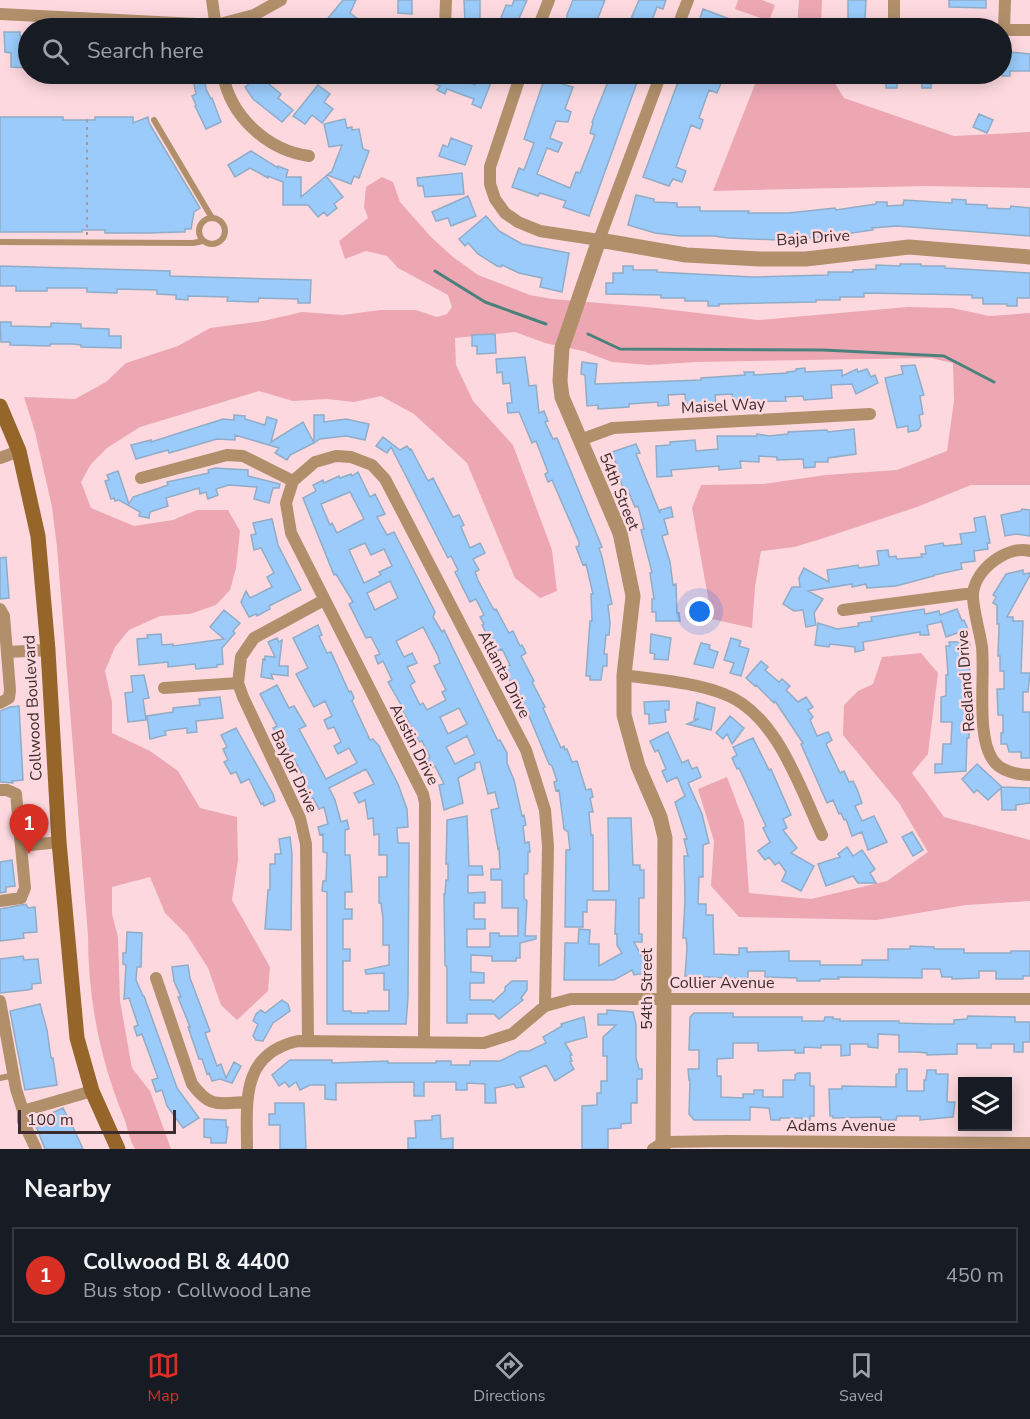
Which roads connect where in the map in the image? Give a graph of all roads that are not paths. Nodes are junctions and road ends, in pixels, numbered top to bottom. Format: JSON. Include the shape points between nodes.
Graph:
{"nodes":[{"id":1,"x":212,"y":0,"type":"edge"},
{"id":2,"x":281,"y":0,"type":"edge"},
{"id":3,"x":446,"y":0,"type":"edge"},
{"id":4,"x":549,"y":0,"type":"edge"},
{"id":5,"x":688,"y":0,"type":"edge"},
{"id":6,"x":894,"y":0,"type":"edge"},
{"id":7,"x":1005,"y":0,"type":"edge"},
{"id":8,"x":0,"y":14,"type":"edge"},
{"id":9,"x":82,"y":18,"type":"edge"},
{"id":10,"x":215,"y":18,"type":"edge"},
{"id":11,"x":244,"y":18,"type":"edge"},
{"id":12,"x":446,"y":18,"type":"edge"},
{"id":13,"x":542,"y":18,"type":"edge"},
{"id":14,"x":681,"y":18,"type":"edge"},
{"id":15,"x":894,"y":18,"type":"edge"},
{"id":16,"x":1004,"y":18,"type":"edge"},
{"id":17,"x":1012,"y":30,"type":"edge"},
{"id":18,"x":1030,"y":30,"type":"edge"},
{"id":19,"x":226,"y":84,"type":"edge"},
{"id":20,"x":518,"y":84,"type":"edge"},
{"id":21,"x":657,"y":84,"type":"edge"},
{"id":22,"x":154,"y":120,"type":"dead end"},
{"id":23,"x":309,"y":156,"type":"dead end"},
{"id":24,"x":212,"y":218,"type":"junction"},
{"id":25,"x":599,"y":240,"type":"junction"},
{"id":26,"x":203,"y":241,"type":"junction"},
{"id":27,"x":0,"y":242,"type":"edge"},
{"id":28,"x":1030,"y":257,"type":"edge"},
{"id":29,"x":0,"y":406,"type":"edge"},
{"id":30,"x":870,"y":414,"type":"dead end"},
{"id":31,"x":580,"y":440,"type":"junction"},
{"id":32,"x":19,"y":451,"type":"junction"},
{"id":33,"x":0,"y":458,"type":"edge"},
{"id":34,"x":141,"y":478,"type":"dead end"},
{"id":35,"x":293,"y":481,"type":"junction"},
{"id":36,"x":1030,"y":551,"type":"edge"},
{"id":37,"x":973,"y":593,"type":"junction"},
{"id":38,"x":324,"y":600,"type":"junction"},
{"id":39,"x":0,"y":609,"type":"edge"},
{"id":40,"x":843,"y":610,"type":"dead end"},
{"id":41,"x":48,"y":651,"type":"junction"},
{"id":42,"x":7,"y":652,"type":"junction"},
{"id":43,"x":624,"y":675,"type":"junction"},
{"id":44,"x":238,"y":683,"type":"junction"},
{"id":45,"x":164,"y":688,"type":"dead end"},
{"id":46,"x":0,"y":703,"type":"edge"},
{"id":47,"x":1030,"y":775,"type":"edge"},
{"id":48,"x":0,"y":790,"type":"edge"},
{"id":49,"x":822,"y":835,"type":"dead end"},
{"id":50,"x":59,"y":842,"type":"junction"},
{"id":51,"x":21,"y":846,"type":"junction"},
{"id":52,"x":0,"y":901,"type":"edge"},
{"id":53,"x":156,"y":978,"type":"dead end"},
{"id":54,"x":664,"y":998,"type":"junction"},
{"id":55,"x":1030,"y":999,"type":"edge"},
{"id":56,"x":0,"y":1001,"type":"edge"},
{"id":57,"x":545,"y":1006,"type":"junction"},
{"id":58,"x":308,"y":1040,"type":"junction"},
{"id":59,"x":424,"y":1042,"type":"junction"},
{"id":60,"x":14,"y":1075,"type":"junction"},
{"id":61,"x":0,"y":1078,"type":"edge"},
{"id":62,"x":92,"y":1091,"type":"junction"},
{"id":63,"x":247,"y":1101,"type":"junction"},
{"id":64,"x":23,"y":1112,"type":"junction"},
{"id":65,"x":1030,"y":1143,"type":"edge"},
{"id":66,"x":727,"y":1145,"type":"edge"},
{"id":67,"x":660,"y":1147,"type":"edge"},
{"id":68,"x":36,"y":1149,"type":"edge"},
{"id":69,"x":118,"y":1149,"type":"edge"},
{"id":70,"x":247,"y":1149,"type":"edge"}],
"edges":[{"from":1,"to":10,"type":"street"},
{"from":2,"to":11,"type":"street"},
{"from":3,"to":12,"type":"street"},
{"from":4,"to":13,"type":"street"},
{"from":5,"to":14,"type":"street"},
{"from":6,"to":15,"type":"street"},
{"from":7,"to":16,"type":"street"},
{"from":8,"to":9,"type":"street"},
{"from":17,"to":18,"type":"street"},
{"from":19,"to":23,"type":"street","via":[[230,100],[264,138],[291,153]]},
{"from":20,"to":25,"type":"street","via":[[490,167],[495,199],[505,213],[540,231]]},
{"from":21,"to":25,"type":"street"},
{"from":22,"to":24,"type":"lane"},
{"from":24,"to":26,"type":"lane","via":[[201,224],[199,233]]},
{"from":24,"to":26,"type":"lane","via":[[223,224],[224,236],[215,244]]},
{"from":25,"to":28,"type":"street","name":"Baja Drive","via":[[686,255],[760,259],[806,259],[909,247]]},
{"from":25,"to":31,"type":"street","name":"54th Street","via":[[562,348],[562,398]]},
{"from":26,"to":27,"type":"lane"},
{"from":29,"to":32,"type":"main road","name":"Collwood Boulevard"},
{"from":30,"to":31,"type":"street","name":"Maisel Way","via":[[613,428]]},
{"from":31,"to":43,"type":"street","name":"54th Street","via":[[620,533],[633,596]]},
{"from":32,"to":33,"type":"street"},
{"from":32,"to":41,"type":"main road","name":"Collwood Boulevard","via":[[38,536]]},
{"from":34,"to":35,"type":"street","via":[[227,455],[243,456]]},
{"from":35,"to":38,"type":"street","name":"Austin Drive","via":[[286,503],[291,533]]},
{"from":35,"to":57,"type":"street","name":"Atlanta Drive","via":[[315,462],[336,456],[372,465],[386,479],[526,750],[545,810],[548,846]]},
{"from":36,"to":37,"type":"street","via":[[999,556],[984,569]]},
{"from":37,"to":40,"type":"street"},
{"from":37,"to":47,"type":"street","name":"Redland Drive","via":[[982,646],[987,748],[994,762],[1010,772]]},
{"from":38,"to":44,"type":"street","via":[[254,638],[242,657]]},
{"from":38,"to":59,"type":"street","name":"Austin Drive","via":[[423,794]]},
{"from":39,"to":42,"type":"street"},
{"from":41,"to":42,"type":"street"},
{"from":41,"to":50,"type":"main road","name":"Collwood Boulevard"},
{"from":42,"to":46,"type":"street","via":[[9,698]]},
{"from":43,"to":49,"type":"street","via":[[703,688],[745,704],[778,743]]},
{"from":43,"to":54,"type":"street","name":"54th Street","via":[[624,715],[665,838]]},
{"from":44,"to":45,"type":"street"},
{"from":44,"to":58,"type":"street","name":"Baylor Drive","via":[[300,818],[306,844]]},
{"from":48,"to":51,"type":"street","via":[[16,794]]},
{"from":50,"to":51,"type":"street"},
{"from":50,"to":62,"type":"main road","name":"Collwood Boulevard","via":[[77,1038]]},
{"from":51,"to":52,"type":"street","via":[[25,888],[21,898]]},
{"from":53,"to":63,"type":"street","via":[[192,1084],[203,1098],[214,1103]]},
{"from":54,"to":55,"type":"street","name":"Collier Avenue"},
{"from":54,"to":57,"type":"street","name":"Collier Avenue","via":[[571,999]]},
{"from":54,"to":67,"type":"street","name":"54th Street"},
{"from":56,"to":60,"type":"street"},
{"from":57,"to":59,"type":"street","name":"Collier Avenue","via":[[512,1034],[484,1043]]},
{"from":58,"to":59,"type":"street","name":"Collier Avenue"},
{"from":58,"to":63,"type":"street","name":"Collier Avenue","via":[[289,1043],[265,1057],[251,1079]]},
{"from":60,"to":61,"type":"lane"},
{"from":60,"to":64,"type":"street"},
{"from":62,"to":64,"type":"street"},
{"from":62,"to":69,"type":"main road","name":"Collwood Boulevard"},
{"from":63,"to":70,"type":"street"},
{"from":64,"to":68,"type":"street"},
{"from":65,"to":66,"type":"street","name":"Adams Avenue"},
{"from":66,"to":67,"type":"street","name":"Adams Avenue"}]}
